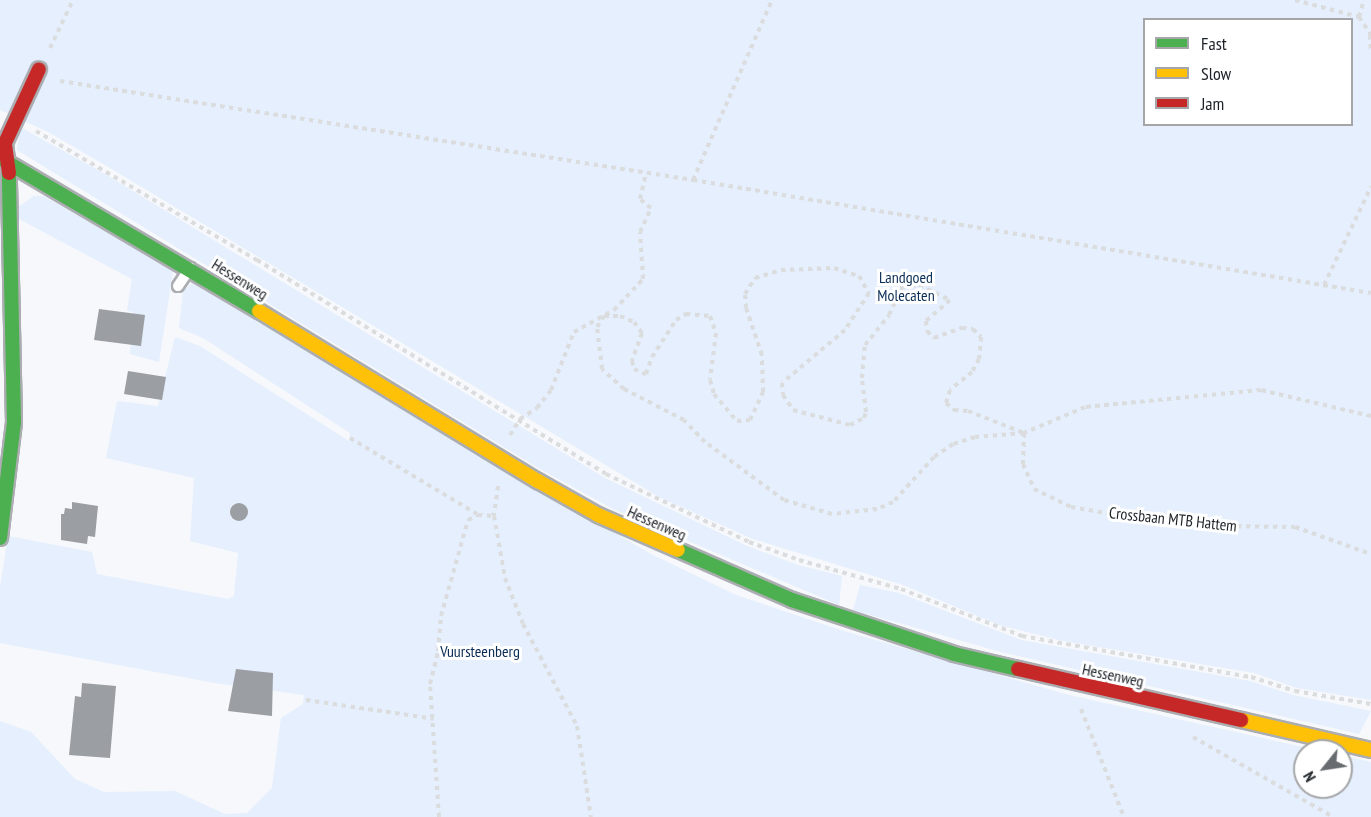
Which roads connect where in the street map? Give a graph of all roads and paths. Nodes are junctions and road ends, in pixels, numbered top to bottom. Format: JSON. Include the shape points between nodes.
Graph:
{"nodes":[{"id":1,"x":73,"y":0,"type":"edge"},
{"id":2,"x":772,"y":0,"type":"edge"},
{"id":3,"x":1295,"y":0,"type":"edge"},
{"id":4,"x":1364,"y":0,"type":"edge"},
{"id":5,"x":1359,"y":17,"type":"junction"},
{"id":6,"x":1371,"y":35,"type":"edge"},
{"id":7,"x":1371,"y":51,"type":"edge"},
{"id":8,"x":37,"y":73,"type":"junction"},
{"id":9,"x":15,"y":121,"type":"junction"},
{"id":10,"x":5,"y":161,"type":"edge"},
{"id":11,"x":646,"y":174,"type":"junction"},
{"id":12,"x":693,"y":180,"type":"junction"},
{"id":13,"x":1371,"y":187,"type":"edge"},
{"id":14,"x":190,"y":268,"type":"junction"},
{"id":15,"x":1324,"y":285,"type":"junction"},
{"id":16,"x":178,"y":286,"type":"dead end"},
{"id":17,"x":1371,"y":293,"type":"edge"},
{"id":18,"x":604,"y":316,"type":"junction"},
{"id":19,"x":1371,"y":416,"type":"edge"},
{"id":20,"x":520,"y":418,"type":"junction"},
{"id":21,"x":1024,"y":433,"type":"junction"},
{"id":22,"x":350,"y":438,"type":"dead end"},
{"id":23,"x":508,"y":463,"type":"junction"},
{"id":24,"x":478,"y":515,"type":"junction"},
{"id":25,"x":494,"y":516,"type":"junction"},
{"id":26,"x":0,"y":538,"type":"edge"},
{"id":27,"x":1371,"y":554,"type":"edge"},
{"id":28,"x":1070,"y":683,"type":"junction"},
{"id":29,"x":306,"y":700,"type":"dead end"},
{"id":30,"x":1371,"y":704,"type":"edge"},
{"id":31,"x":434,"y":719,"type":"junction"},
{"id":32,"x":1189,"y":734,"type":"dead end"},
{"id":33,"x":1371,"y":750,"type":"edge"},
{"id":34,"x":439,"y":817,"type":"edge"},
{"id":35,"x":591,"y":817,"type":"edge"},
{"id":36,"x":1124,"y":817,"type":"edge"},
{"id":37,"x":1333,"y":817,"type":"edge"}],
"edges":[{"from":1,"to":8,"type":"path"},
{"from":2,"to":12,"type":"path"},
{"from":3,"to":5,"type":"path"},
{"from":4,"to":5,"type":"path"},
{"from":5,"to":6,"type":"path"},
{"from":6,"to":7,"type":"path"},
{"from":8,"to":9,"type":"main road"},
{"from":8,"to":11,"type":"path"},
{"from":9,"to":10,"type":"main road","via":[[5,143]]},
{"from":9,"to":20,"type":"path","name":"Hessenweg","via":[[106,170]]},
{"from":10,"to":14,"type":"main road","name":"Hessenweg"},
{"from":10,"to":26,"type":"main road","via":[[14,422]]},
{"from":11,"to":12,"type":"path"},
{"from":11,"to":18,"type":"path","via":[[640,199],[651,208],[640,232],[645,273],[614,310]]},
{"from":12,"to":15,"type":"path"},
{"from":13,"to":15,"type":"path"},
{"from":14,"to":16,"type":"lane"},
{"from":14,"to":23,"type":"main road","name":"Hessenweg"},
{"from":15,"to":17,"type":"path"},
{"from":18,"to":20,"type":"path","via":[[574,332],[551,390],[537,408]]},
{"from":18,"to":21,"type":"path","via":[[597,327],[602,369],[641,401],[684,420],[760,484],[784,500],[811,510],[832,514],[877,510],[907,490],[934,457],[953,444],[975,437]]},
{"from":18,"to":21,"type":"path","via":[[620,316],[641,330],[632,361],[634,369],[646,374],[652,357],[676,320],[686,314],[710,316],[716,333],[710,380],[714,394],[737,421],[750,420],[763,393],[762,354],[745,294],[755,278],[781,270],[834,267],[859,276],[869,293],[845,330],[782,383],[783,395],[793,410],[850,425],[864,418],[866,412],[862,378],[865,345],[889,315],[902,287],[919,285],[950,300],[926,321],[927,331],[934,338],[962,328],[974,329],[981,337],[979,359],[972,372],[950,390],[946,403],[954,410],[968,411]]},
{"from":19,"to":21,"type":"path","via":[[1261,390],[1085,407]]},
{"from":20,"to":23,"type":"path","via":[[505,445]]},
{"from":20,"to":30,"type":"path","name":"Hessenweg","via":[[606,474],[749,542],[901,589],[997,629]]},
{"from":21,"to":27,"type":"path","name":"Crossbaan MTB Hattem","via":[[1023,464],[1034,489],[1071,507],[1219,526],[1295,527]]},
{"from":22,"to":24,"type":"path"},
{"from":23,"to":25,"type":"path","via":[[497,489]]},
{"from":23,"to":28,"type":"main road","name":"Hessenweg","via":[[598,515],[792,600],[954,654]]},
{"from":24,"to":25,"type":"path"},
{"from":24,"to":31,"type":"path","via":[[468,520],[441,616],[430,684]]},
{"from":25,"to":35,"type":"path","via":[[505,578],[523,624],[577,726]]},
{"from":28,"to":33,"type":"main road","name":"Hessenweg"},
{"from":28,"to":36,"type":"path"},
{"from":29,"to":31,"type":"path"},
{"from":31,"to":34,"type":"path"},
{"from":32,"to":37,"type":"path"}]}
